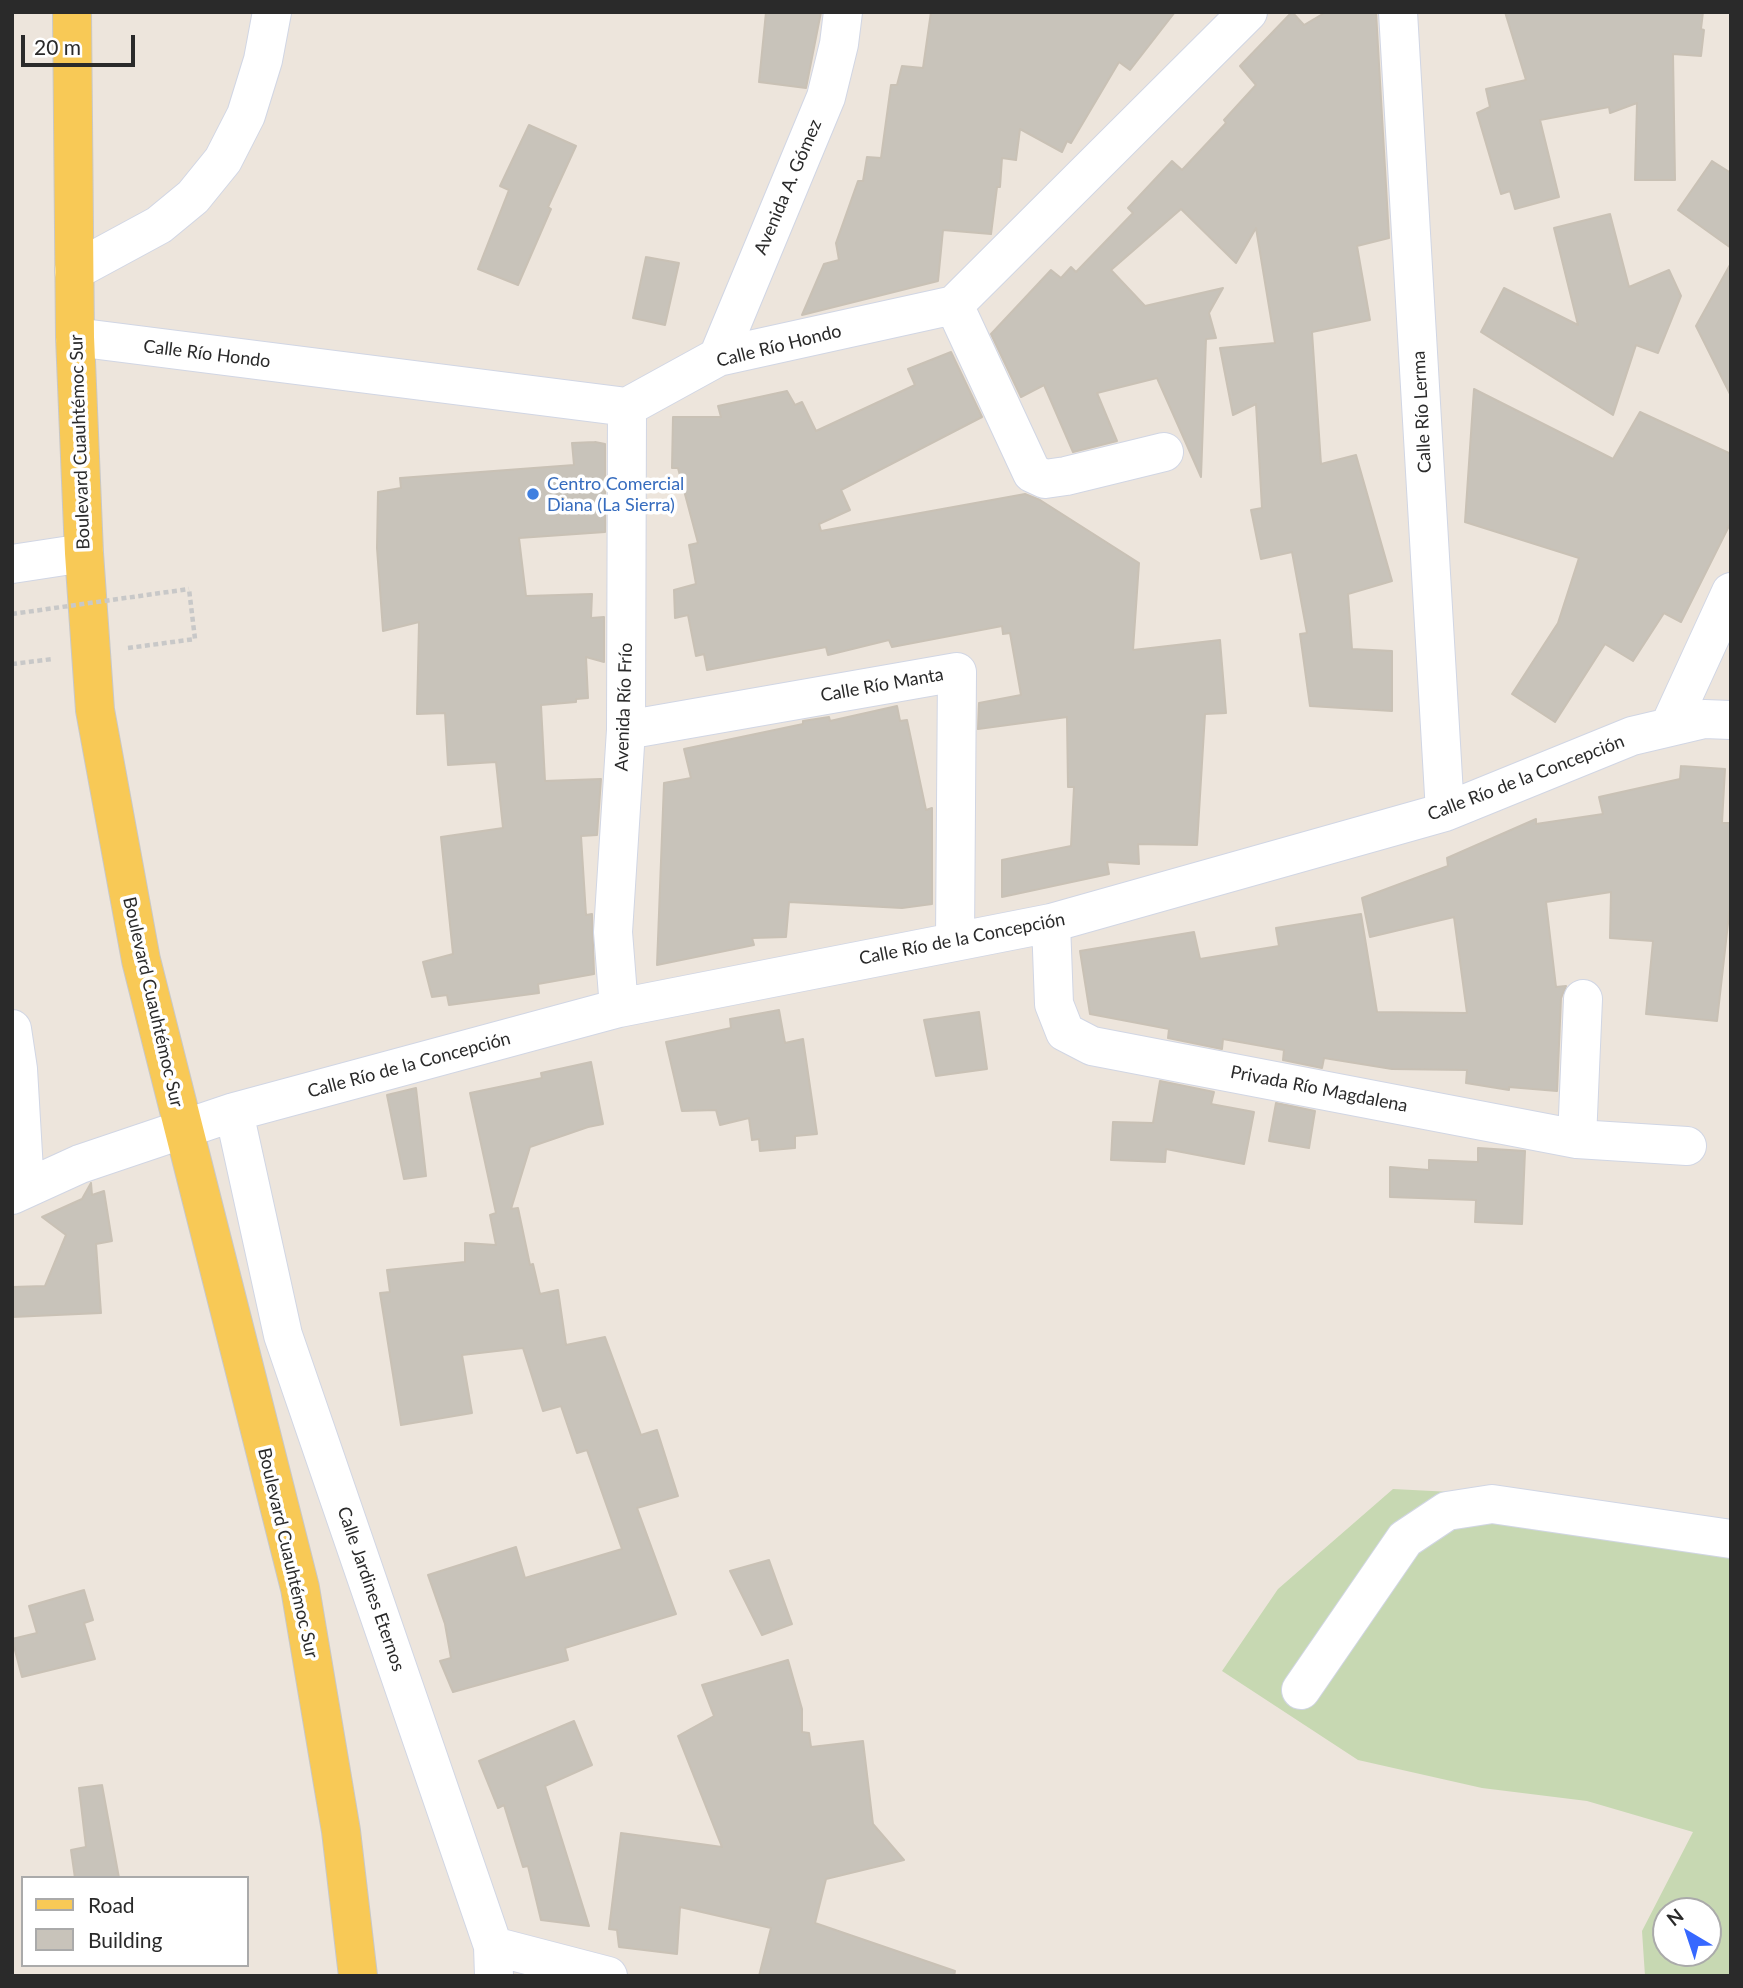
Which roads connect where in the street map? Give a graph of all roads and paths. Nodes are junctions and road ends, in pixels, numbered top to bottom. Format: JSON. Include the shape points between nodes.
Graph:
{"nodes":[{"id":1,"x":72,"y":12,"type":"edge"},
{"id":2,"x":272,"y":12,"type":"edge"},
{"id":3,"x":843,"y":12,"type":"edge"},
{"id":4,"x":1248,"y":12,"type":"edge"},
{"id":5,"x":1398,"y":12,"type":"edge"},
{"id":6,"x":74,"y":271,"type":"junction"},
{"id":7,"x":954,"y":305,"type":"junction"},
{"id":8,"x":75,"y":337,"type":"junction"},
{"id":9,"x":718,"y":358,"type":"junction"},
{"id":10,"x":627,"y":407,"type":"junction"},
{"id":11,"x":1164,"y":452,"type":"dead end"},
{"id":12,"x":84,"y":553,"type":"junction"},
{"id":13,"x":12,"y":564,"type":"edge"},
{"id":14,"x":1731,"y":592,"type":"edge"},
{"id":15,"x":12,"y":614,"type":"edge"},
{"id":16,"x":195,"y":639,"type":"dead end"},
{"id":17,"x":1731,"y":720,"type":"edge"},
{"id":18,"x":1670,"y":726,"type":"junction"},
{"id":19,"x":626,"y":730,"type":"junction"},
{"id":20,"x":1445,"y":812,"type":"junction"},
{"id":21,"x":1051,"y":923,"type":"junction"},
{"id":22,"x":955,"y":940,"type":"junction"},
{"id":23,"x":1583,"y":999,"type":"dead end"},
{"id":24,"x":620,"y":1008,"type":"junction"},
{"id":25,"x":12,"y":1029,"type":"edge"},
{"id":26,"x":234,"y":1112,"type":"junction"},
{"id":27,"x":182,"y":1128,"type":"junction"},
{"id":28,"x":1577,"y":1139,"type":"junction"},
{"id":29,"x":1687,"y":1146,"type":"dead end"},
{"id":30,"x":18,"y":1192,"type":"edge"},
{"id":31,"x":1731,"y":1539,"type":"edge"},
{"id":32,"x":1301,"y":1690,"type":"dead end"},
{"id":33,"x":494,"y":1961,"type":"edge"},
{"id":34,"x":358,"y":1976,"type":"edge"},
{"id":35,"x":608,"y":1976,"type":"edge"}],
"edges":[{"from":1,"to":6,"type":"main road","name":"Boulevard Cuauhtémoc Sur"},
{"from":2,"to":6,"type":"street","via":[[246,115],[223,160],[194,197],[159,225]]},
{"from":3,"to":9,"type":"street","name":"Avenida A. Gómez","via":[[826,97]]},
{"from":4,"to":7,"type":"street"},
{"from":5,"to":20,"type":"street","name":"Calle Río Lerma"},
{"from":6,"to":8,"type":"main road","name":"Boulevard Cuauhtémoc Sur"},
{"from":7,"to":9,"type":"street","name":"Calle Río Hondo"},
{"from":7,"to":11,"type":"street","via":[[1032,473],[1045,479],[1066,476]]},
{"from":8,"to":10,"type":"street","name":"Calle Río Hondo"},
{"from":8,"to":12,"type":"main road","name":"Boulevard Cuauhtémoc Sur"},
{"from":9,"to":10,"type":"street","name":"Calle Río Hondo"},
{"from":10,"to":19,"type":"street","name":"Avenida Río Frío"},
{"from":12,"to":13,"type":"street"},
{"from":12,"to":27,"type":"main road","name":"Boulevard Cuauhtémoc Sur","via":[[95,710],[141,960]]},
{"from":14,"to":18,"type":"street"},
{"from":15,"to":16,"type":"path","bridge":true,"via":[[189,589]]},
{"from":17,"to":18,"type":"street","name":"Calle Río de la Concepción","via":[[1704,719]]},
{"from":18,"to":20,"type":"street","name":"Calle Río de la Concepción","via":[[1632,736]]},
{"from":19,"to":22,"type":"street","name":"Calle Río Manta","via":[[957,672]]},
{"from":19,"to":24,"type":"street","name":"Avenida Río Frío","via":[[614,932]]},
{"from":20,"to":21,"type":"street","name":"Calle Río de la Concepción"},
{"from":21,"to":22,"type":"street","name":"Calle Río de la Concepción"},
{"from":21,"to":28,"type":"street","name":"Privada Río Magdalena","via":[[1054,1004],[1065,1032],[1092,1046]]},
{"from":22,"to":24,"type":"street","name":"Calle Río de la Concepción"},
{"from":23,"to":28,"type":"street"},
{"from":24,"to":26,"type":"street","name":"Calle Río de la Concepción"},
{"from":25,"to":30,"type":"street","via":[[19,1069]]},
{"from":26,"to":27,"type":"street","name":"Calle Río de la Concepción"},
{"from":26,"to":33,"type":"street","name":"Calle Jardines Eternos","via":[[283,1335]]},
{"from":27,"to":30,"type":"street","name":"Calle Río de la Concepción","via":[[80,1164]]},
{"from":27,"to":34,"type":"main road","name":"Boulevard Cuauhtémoc Sur","via":[[300,1588],[341,1831]]},
{"from":28,"to":29,"type":"street","name":"Privada Río Magdalena"},
{"from":31,"to":32,"type":"street","via":[[1492,1504],[1447,1511],[1405,1539]]},
{"from":33,"to":35,"type":"street","name":"Calle Jardines Eternos"}]}
